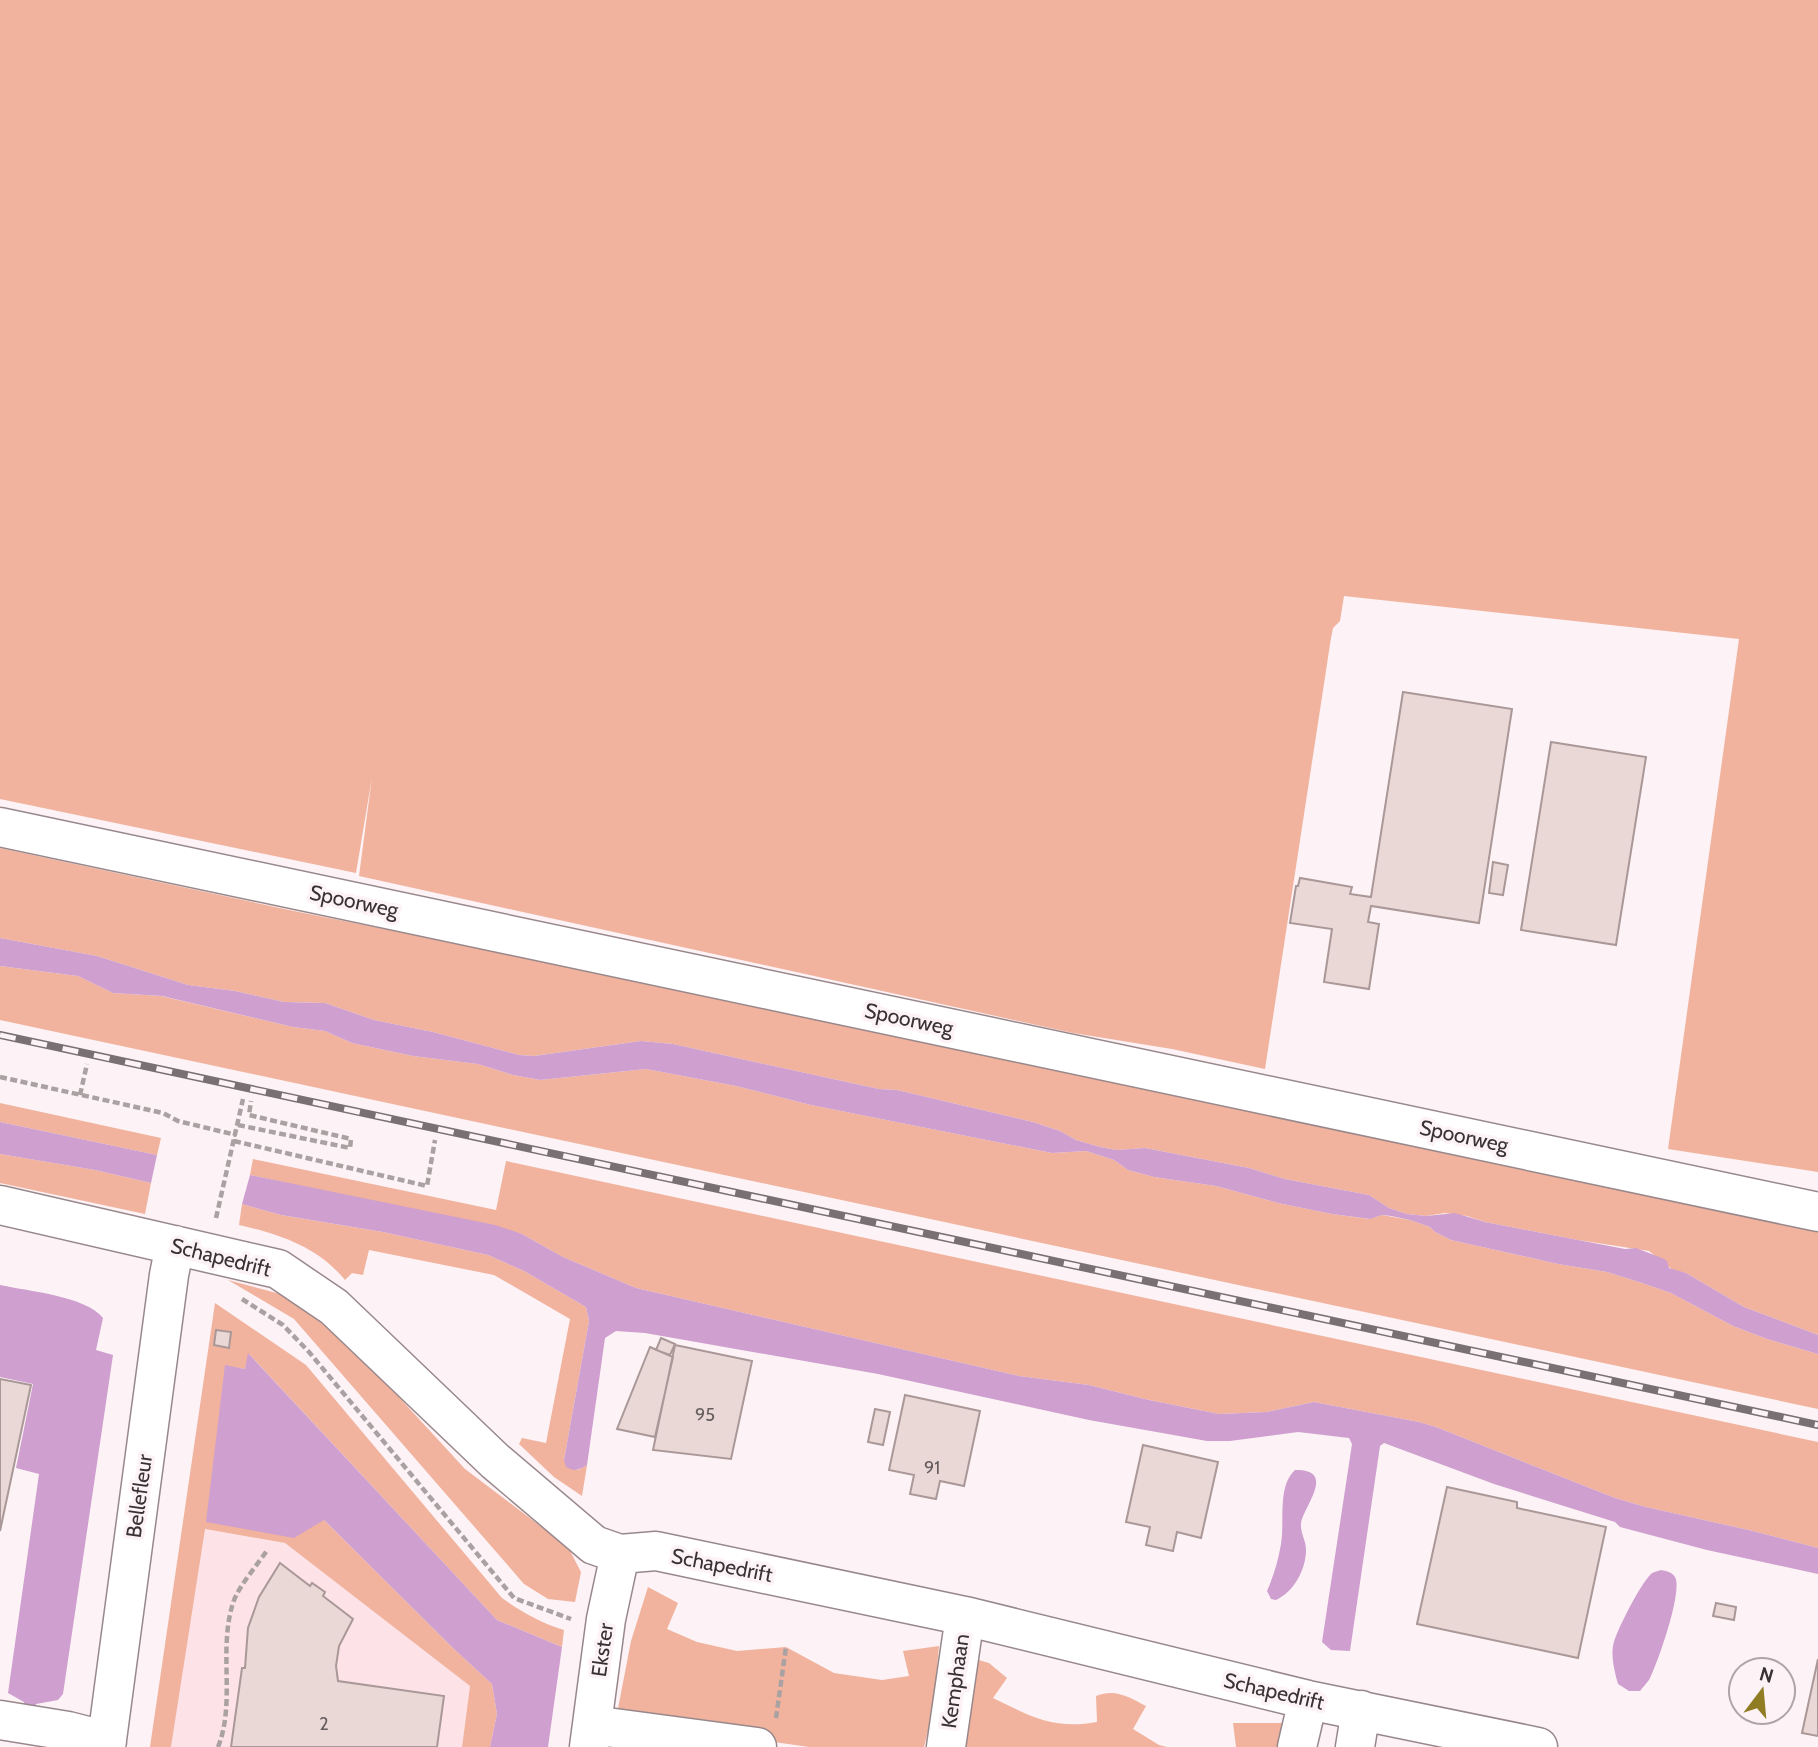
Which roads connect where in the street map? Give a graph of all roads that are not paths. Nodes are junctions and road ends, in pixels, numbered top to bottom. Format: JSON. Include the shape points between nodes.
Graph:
{"nodes":[{"id":1,"x":0,"y":827,"type":"edge"},
{"id":2,"x":0,"y":1205,"type":"edge"},
{"id":3,"x":1818,"y":1212,"type":"edge"},
{"id":4,"x":191,"y":1249,"type":"junction"},
{"id":5,"x":620,"y":1554,"type":"junction"},
{"id":6,"x":965,"y":1616,"type":"junction"},
{"id":7,"x":1307,"y":1700,"type":"junction"},
{"id":8,"x":1361,"y":1710,"type":"junction"},
{"id":9,"x":0,"y":1720,"type":"edge"},
{"id":10,"x":591,"y":1736,"type":"edge"},
{"id":11,"x":766,"y":1737,"type":"edge"},
{"id":12,"x":107,"y":1744,"type":"edge"},
{"id":13,"x":946,"y":1747,"type":"edge"},
{"id":14,"x":1297,"y":1747,"type":"edge"},
{"id":15,"x":1355,"y":1747,"type":"edge"},
{"id":16,"x":1538,"y":1747,"type":"edge"}],
"edges":[{"from":1,"to":3,"type":"street","name":"Spoorweg"},
{"from":2,"to":4,"type":"street","name":"Schapedrift"},
{"from":4,"to":5,"type":"street","name":"Schapedrift","via":[[278,1269],[334,1307],[495,1461],[594,1545]]},
{"from":4,"to":12,"type":"street","name":"Bellefleur","via":[[169,1275]]},
{"from":5,"to":6,"type":"street","name":"Schapedrift","via":[[656,1551]]},
{"from":5,"to":10,"type":"street","name":"Ekster","via":[[606,1619]]},
{"from":6,"to":7,"type":"street","name":"Schapedrift"},
{"from":6,"to":13,"type":"street","name":"Kemphaan"},
{"from":7,"to":8,"type":"street","name":"Schapedrift"},
{"from":7,"to":14,"type":"street"},
{"from":8,"to":15,"type":"street"},
{"from":8,"to":16,"type":"street","name":"Schapedrift"},
{"from":9,"to":12,"type":"street","via":[[68,1731]]},
{"from":10,"to":11,"type":"street"}]}
